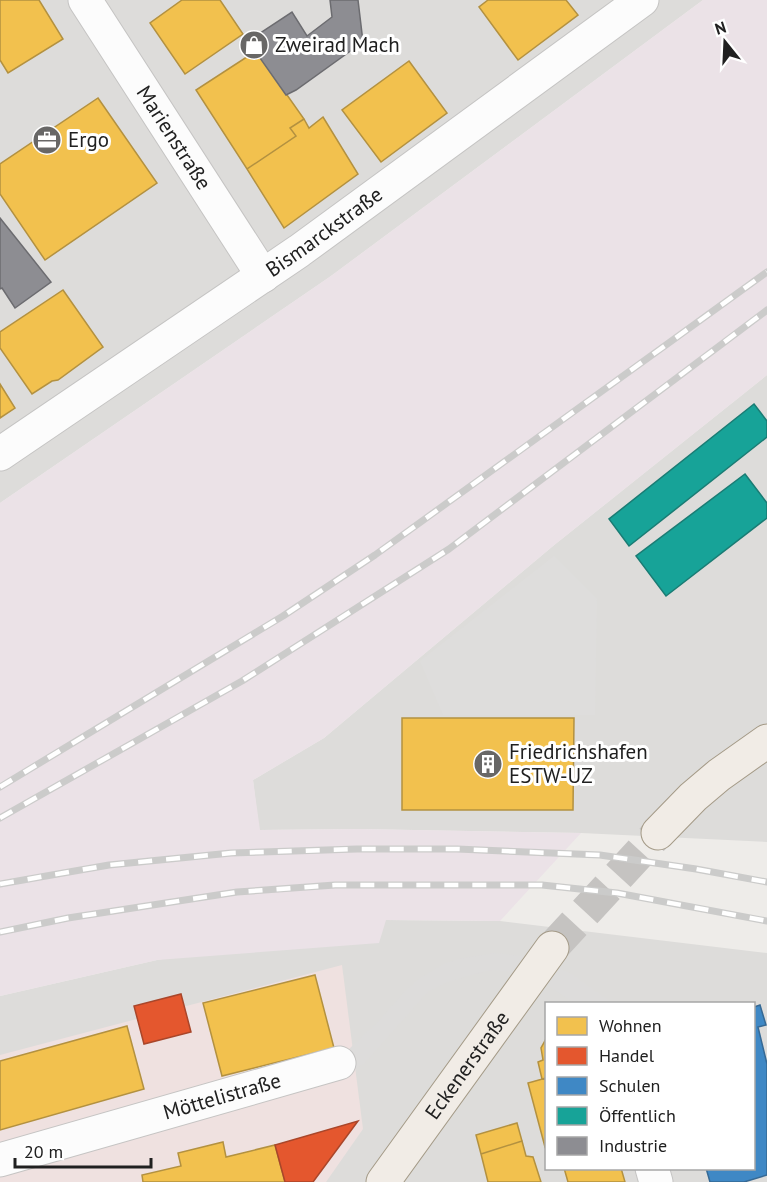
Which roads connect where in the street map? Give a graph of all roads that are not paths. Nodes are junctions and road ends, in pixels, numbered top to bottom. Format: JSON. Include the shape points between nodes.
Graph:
{"nodes":[{"id":1,"x":85,"y":0,"type":"edge"},
{"id":2,"x":642,"y":0,"type":"edge"},
{"id":3,"x":263,"y":276,"type":"junction"},
{"id":4,"x":0,"y":453,"type":"edge"},
{"id":5,"x":767,"y":741,"type":"edge"},
{"id":6,"x":658,"y":833,"type":"tunnel mouth"},
{"id":7,"x":552,"y":948,"type":"tunnel mouth"},
{"id":8,"x":339,"y":1063,"type":"dead end"},
{"id":9,"x":0,"y":1160,"type":"edge"},
{"id":10,"x":383,"y":1182,"type":"edge"}],
"edges":[{"from":1,"to":3,"type":"street","name":"Marienstraße"},
{"from":2,"to":3,"type":"street","name":"Bismarckstraße"},
{"from":3,"to":4,"type":"street","name":"Bismarckstraße"},
{"from":5,"to":6,"type":"main road","via":[[719,775]]},
{"from":7,"to":10,"type":"main road","name":"Eckenerstraße"},
{"from":8,"to":9,"type":"street","name":"Möttelistraße"}]}
